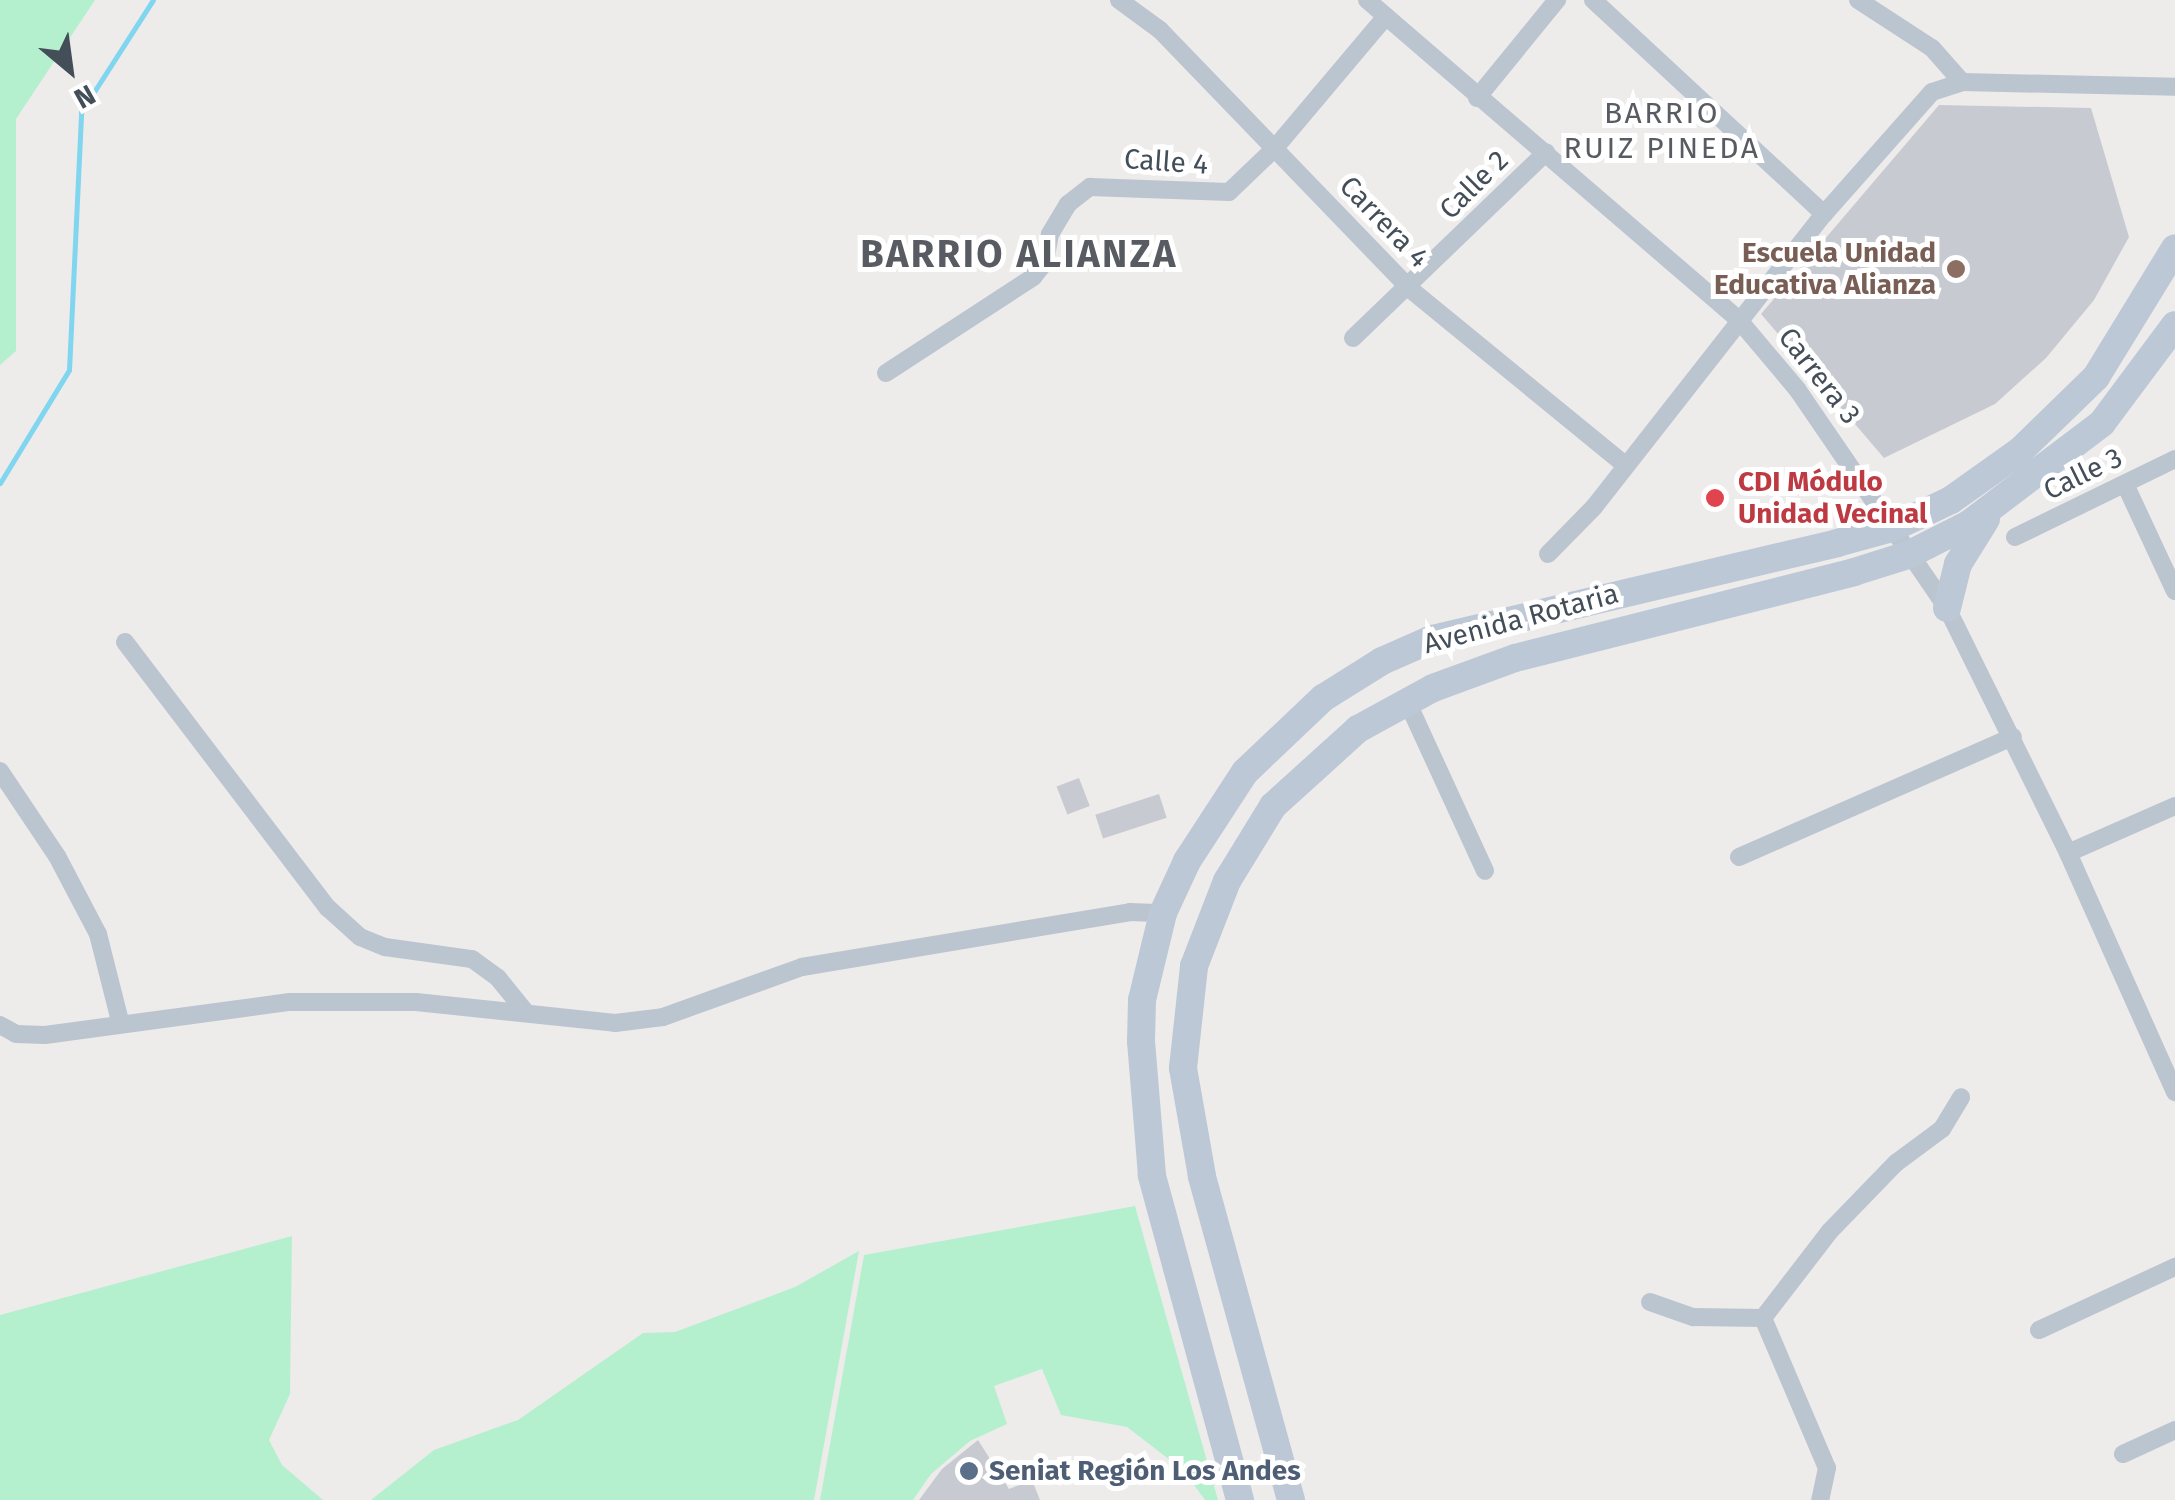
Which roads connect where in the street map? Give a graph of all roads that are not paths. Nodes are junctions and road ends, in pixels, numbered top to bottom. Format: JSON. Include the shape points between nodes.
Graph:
{"nodes":[{"id":1,"x":1119,"y":0,"type":"edge"},
{"id":2,"x":1367,"y":0,"type":"edge"},
{"id":3,"x":1558,"y":0,"type":"edge"},
{"id":4,"x":1593,"y":0,"type":"edge"},
{"id":5,"x":1858,"y":0,"type":"edge"},
{"id":6,"x":1386,"y":16,"type":"junction"},
{"id":7,"x":1962,"y":82,"type":"junction"},
{"id":8,"x":2175,"y":88,"type":"edge"},
{"id":9,"x":1477,"y":98,"type":"junction"},
{"id":10,"x":1275,"y":148,"type":"junction"},
{"id":11,"x":1546,"y":152,"type":"junction"},
{"id":12,"x":1824,"y":214,"type":"junction"},
{"id":13,"x":2175,"y":248,"type":"edge"},
{"id":14,"x":1410,"y":290,"type":"junction"},
{"id":15,"x":1738,"y":319,"type":"junction"},
{"id":16,"x":2175,"y":325,"type":"edge"},
{"id":17,"x":1352,"y":338,"type":"dead end"},
{"id":18,"x":886,"y":374,"type":"dead end"},
{"id":19,"x":2175,"y":459,"type":"edge"},
{"id":20,"x":1625,"y":466,"type":"junction"},
{"id":21,"x":2125,"y":484,"type":"junction"},
{"id":22,"x":1998,"y":508,"type":"junction"},
{"id":23,"x":1892,"y":528,"type":"junction"},
{"id":24,"x":2015,"y":537,"type":"dead end"},
{"id":25,"x":1553,"y":550,"type":"dead end"},
{"id":26,"x":1908,"y":556,"type":"junction"},
{"id":27,"x":2175,"y":591,"type":"edge"},
{"id":28,"x":1947,"y":608,"type":"junction"},
{"id":29,"x":125,"y":642,"type":"dead end"},
{"id":30,"x":1406,"y":699,"type":"junction"},
{"id":31,"x":2013,"y":738,"type":"junction"},
{"id":32,"x":0,"y":771,"type":"edge"},
{"id":33,"x":2175,"y":806,"type":"edge"},
{"id":34,"x":2068,"y":853,"type":"junction"},
{"id":35,"x":1739,"y":857,"type":"dead end"},
{"id":36,"x":1486,"y":871,"type":"dead end"},
{"id":37,"x":1163,"y":914,"type":"junction"},
{"id":38,"x":524,"y":1010,"type":"junction"},
{"id":39,"x":120,"y":1021,"type":"junction"},
{"id":40,"x":0,"y":1025,"type":"edge"},
{"id":41,"x":2175,"y":1092,"type":"edge"},
{"id":42,"x":1961,"y":1097,"type":"dead end"},
{"id":43,"x":2175,"y":1267,"type":"edge"},
{"id":44,"x":1650,"y":1302,"type":"dead end"},
{"id":45,"x":1763,"y":1318,"type":"junction"},
{"id":46,"x":2039,"y":1330,"type":"dead end"},
{"id":47,"x":2175,"y":1430,"type":"edge"},
{"id":48,"x":2124,"y":1454,"type":"dead end"},
{"id":49,"x":1240,"y":1500,"type":"edge"},
{"id":50,"x":1291,"y":1500,"type":"edge"},
{"id":51,"x":1820,"y":1500,"type":"edge"}],
"edges":[{"from":1,"to":10,"type":"street","name":"Carrera 4","via":[[1160,30]]},
{"from":2,"to":6,"type":"street","name":"Carrera 3"},
{"from":3,"to":9,"type":"street"},
{"from":4,"to":12,"type":"street"},
{"from":5,"to":7,"type":"street","via":[[1932,48]]},
{"from":6,"to":9,"type":"street","name":"Carrera 3"},
{"from":6,"to":10,"type":"street","name":"Calle 4"},
{"from":7,"to":8,"type":"street"},
{"from":7,"to":12,"type":"street","via":[[1916,106]]},
{"from":9,"to":11,"type":"street","name":"Carrera 3"},
{"from":10,"to":14,"type":"street","name":"Carrera 4"},
{"from":10,"to":18,"type":"street","name":"Calle 4","via":[[1229,192],[1090,187],[1068,204],[1050,234],[1045,262],[1032,277]]},
{"from":11,"to":14,"type":"street","name":"Calle 2"},
{"from":11,"to":15,"type":"street","name":"Carrera 3"},
{"from":12,"to":15,"type":"street"},
{"from":13,"to":23,"type":"main road","name":"Avenida Rotaria","via":[[2107,360],[2053,422],[1986,478]]},
{"from":14,"to":17,"type":"street","name":"Calle 2"},
{"from":14,"to":20,"type":"street","name":"Carrera 4"},
{"from":15,"to":20,"type":"street"},
{"from":15,"to":23,"type":"street","name":"Carrera 3","via":[[1797,389]]},
{"from":16,"to":22,"type":"main road","name":"Avenida Rotaria","via":[[2102,423]]},
{"from":19,"to":21,"type":"street","name":"Calle 3"},
{"from":20,"to":25,"type":"street"},
{"from":21,"to":24,"type":"street","name":"Calle 3"},
{"from":21,"to":27,"type":"street"},
{"from":22,"to":26,"type":"main road","name":"Avenida Rotaria"},
{"from":22,"to":28,"type":"main road","via":[[1966,550]]},
{"from":23,"to":26,"type":"street","name":"Carrera 3"},
{"from":23,"to":37,"type":"main road","name":"Avenida Rotaria","via":[[1432,639],[1382,660],[1278,733],[1187,860]]},
{"from":26,"to":28,"type":"street","name":"Carrera 3"},
{"from":26,"to":30,"type":"main road","name":"Avenida Rotaria","via":[[1516,658]]},
{"from":28,"to":31,"type":"street","name":"Carrera 3"},
{"from":29,"to":38,"type":"street","via":[[328,908],[360,937],[385,947],[472,959]]},
{"from":30,"to":36,"type":"street"},
{"from":30,"to":50,"type":"main road","name":"Avenida Rotaria","via":[[1320,760],[1273,806],[1227,881],[1194,966],[1183,1068],[1187,1115]]},
{"from":31,"to":34,"type":"street","name":"Carrera 3"},
{"from":31,"to":35,"type":"street"},
{"from":32,"to":39,"type":"street","via":[[57,856],[98,934]]},
{"from":33,"to":34,"type":"street"},
{"from":34,"to":41,"type":"street","name":"Carrera 3"},
{"from":37,"to":38,"type":"street","via":[[1130,912],[802,967],[663,1017],[614,1023]]},
{"from":37,"to":49,"type":"main road","name":"Avenida Rotaria","via":[[1142,1000],[1144,1129]]},
{"from":38,"to":39,"type":"street","via":[[290,1002]]},
{"from":39,"to":40,"type":"street","via":[[45,1035],[16,1034]]},
{"from":42,"to":45,"type":"street","via":[[1942,1129],[1896,1163],[1830,1231]]},
{"from":43,"to":46,"type":"street"},
{"from":44,"to":45,"type":"street","via":[[1693,1317]]},
{"from":45,"to":51,"type":"street","via":[[1827,1468]]},
{"from":47,"to":48,"type":"street"}]}
